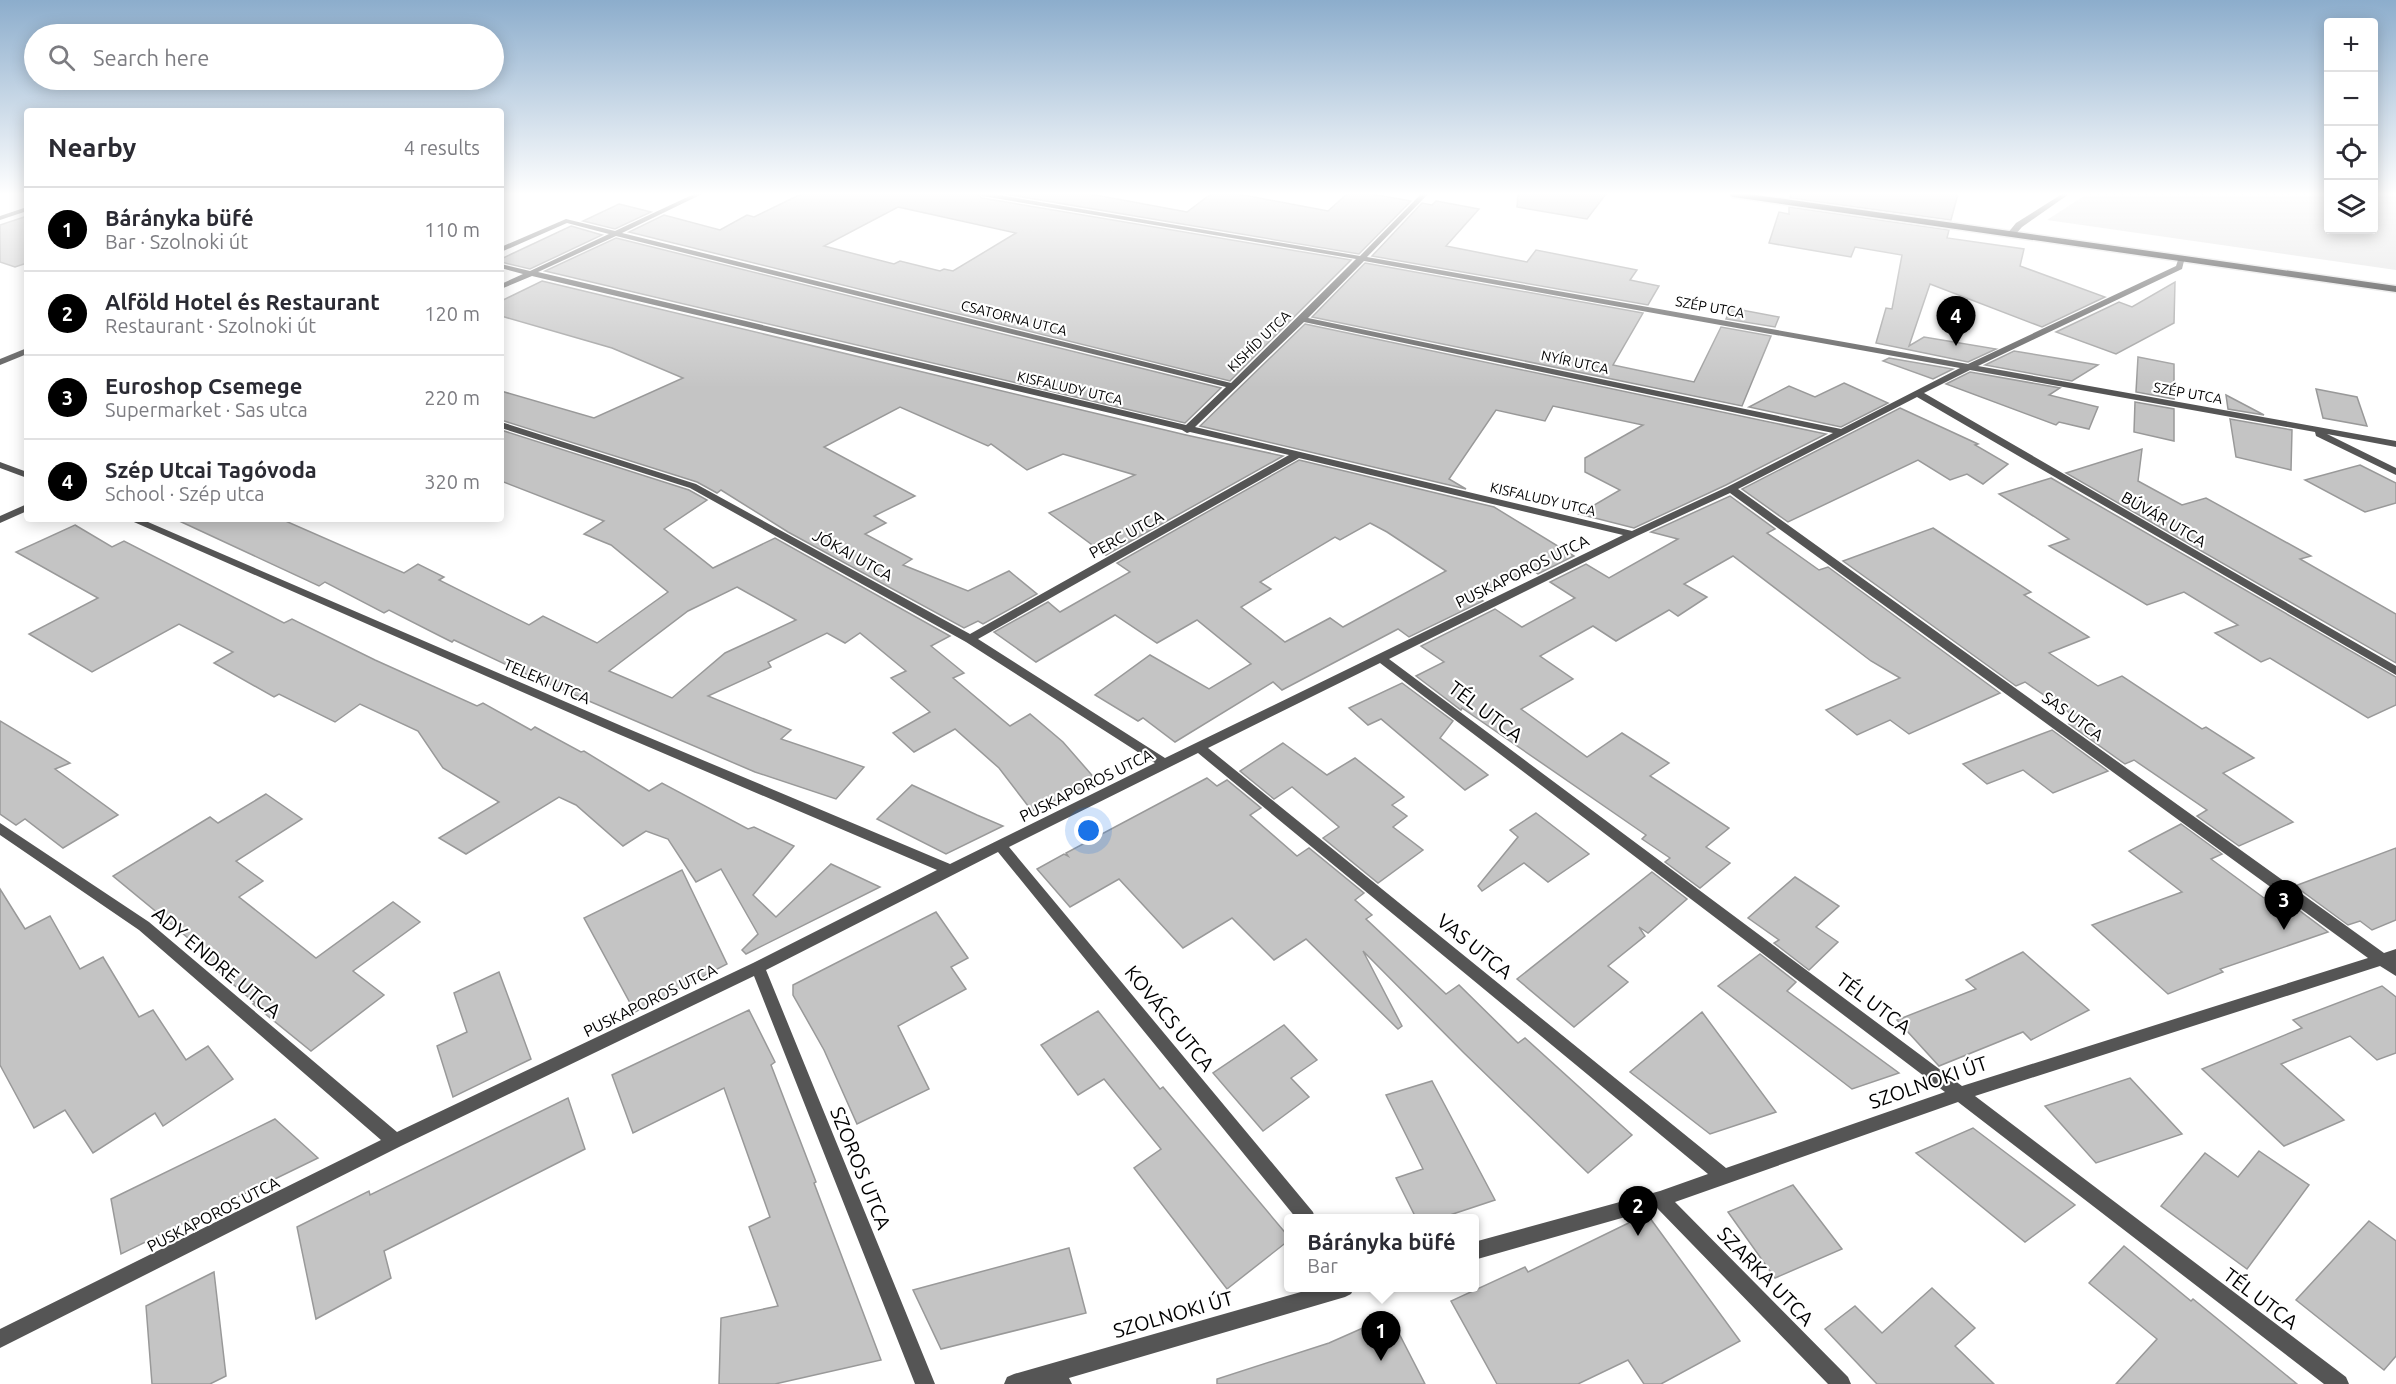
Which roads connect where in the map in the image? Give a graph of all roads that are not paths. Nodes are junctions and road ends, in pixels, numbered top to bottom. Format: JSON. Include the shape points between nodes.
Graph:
{"nodes":[{"id":1,"x":1361,"y":258,"type":"edge"},
{"id":2,"x":559,"y":259,"type":"edge"},
{"id":3,"x":721,"y":259,"type":"edge"},
{"id":4,"x":1364,"y":259,"type":"edge"},
{"id":5,"x":2182,"y":259,"type":"joint"},
{"id":6,"x":504,"y":267,"type":"edge"},
{"id":7,"x":527,"y":274,"type":"junction"},
{"id":8,"x":504,"y":286,"type":"edge"},
{"id":9,"x":2396,"y":289,"type":"edge"},
{"id":10,"x":1302,"y":319,"type":"junction"},
{"id":11,"x":24,"y":352,"type":"edge"},
{"id":12,"x":0,"y":362,"type":"edge"},
{"id":13,"x":1970,"y":367,"type":"junction"},
{"id":14,"x":1232,"y":387,"type":"junction"},
{"id":15,"x":1917,"y":393,"type":"junction"},
{"id":16,"x":504,"y":426,"type":"edge"},
{"id":17,"x":2307,"y":429,"type":"junction"},
{"id":18,"x":1187,"y":430,"type":"junction"},
{"id":19,"x":1842,"y":432,"type":"junction"},
{"id":20,"x":2396,"y":444,"type":"edge"},
{"id":21,"x":1297,"y":455,"type":"junction"},
{"id":22,"x":0,"y":465,"type":"edge"},
{"id":23,"x":2396,"y":472,"type":"edge"},
{"id":24,"x":24,"y":474,"type":"edge"},
{"id":25,"x":1731,"y":489,"type":"junction"},
{"id":26,"x":24,"y":508,"type":"edge"},
{"id":27,"x":0,"y":520,"type":"edge"},
{"id":28,"x":139,"y":522,"type":"edge"},
{"id":29,"x":1633,"y":534,"type":"junction"},
{"id":30,"x":970,"y":639,"type":"junction"},
{"id":31,"x":1382,"y":659,"type":"junction"},
{"id":32,"x":2396,"y":671,"type":"edge"},
{"id":33,"x":1200,"y":748,"type":"junction"},
{"id":34,"x":1165,"y":764,"type":"junction"},
{"id":35,"x":0,"y":828,"type":"edge"},
{"id":36,"x":1000,"y":845,"type":"junction"},
{"id":37,"x":950,"y":870,"type":"junction"},
{"id":38,"x":2389,"y":958,"type":"edge"},
{"id":39,"x":758,"y":967,"type":"junction"},
{"id":40,"x":2396,"y":970,"type":"edge"},
{"id":41,"x":1960,"y":1094,"type":"junction"},
{"id":42,"x":395,"y":1142,"type":"junction"},
{"id":43,"x":1723,"y":1176,"type":"junction"},
{"id":44,"x":1660,"y":1198,"type":"junction"},
{"id":45,"x":1304,"y":1214,"type":"edge"},
{"id":46,"x":1479,"y":1250,"type":"edge"},
{"id":47,"x":1329,"y":1292,"type":"edge"},
{"id":48,"x":0,"y":1339,"type":"edge"},
{"id":49,"x":1056,"y":1379,"type":"edge"},
{"id":50,"x":925,"y":1384,"type":"edge"},
{"id":51,"x":1014,"y":1384,"type":"edge"},
{"id":52,"x":1841,"y":1384,"type":"edge"},
{"id":53,"x":2339,"y":1384,"type":"edge"}],
"edges":[{"from":1,"to":10,"type":"street","name":"KISHÍD UTCA"},
{"from":2,"to":7,"type":"street"},
{"from":3,"to":14,"type":"street","name":"CSATORNA UTCA"},
{"from":4,"to":13,"type":"street","name":"SZÉP UTCA"},
{"from":5,"to":9,"type":"main road"},
{"from":5,"to":13,"type":"street","name":"PUSKAPOROS UTCA","via":[[2180,267]]},
{"from":6,"to":7,"type":"street","name":"KISFALUDY UTCA"},
{"from":7,"to":8,"type":"street"},
{"from":7,"to":18,"type":"street","name":"KISFALUDY UTCA"},
{"from":10,"to":14,"type":"street","name":"KISHÍD UTCA"},
{"from":10,"to":19,"type":"street","name":"NYÍR UTCA"},
{"from":11,"to":12,"type":"street"},
{"from":13,"to":15,"type":"street","name":"PUSKAPOROS UTCA"},
{"from":13,"to":17,"type":"street","name":"SZÉP UTCA"},
{"from":14,"to":18,"type":"street","name":"KISHÍD UTCA"},
{"from":15,"to":19,"type":"street","name":"PUSKAPOROS UTCA"},
{"from":15,"to":32,"type":"street","name":"BÚVÁR UTCA"},
{"from":16,"to":30,"type":"street","name":"JÓKAI UTCA","via":[[693,486]]},
{"from":17,"to":20,"type":"street","name":"SZÉP UTCA"},
{"from":17,"to":23,"type":"street"},
{"from":18,"to":21,"type":"street","name":"KISFALUDY UTCA"},
{"from":19,"to":25,"type":"street","name":"PUSKAPOROS UTCA"},
{"from":21,"to":29,"type":"street","name":"KISFALUDY UTCA"},
{"from":21,"to":30,"type":"street","name":"PERC UTCA"},
{"from":22,"to":24,"type":"street"},
{"from":25,"to":29,"type":"street","name":"PUSKAPOROS UTCA"},
{"from":25,"to":38,"type":"street","name":"SAS UTCA"},
{"from":26,"to":27,"type":"street"},
{"from":28,"to":37,"type":"street","name":"TELEKI UTCA"},
{"from":29,"to":31,"type":"street","name":"PUSKAPOROS UTCA"},
{"from":30,"to":34,"type":"street","name":"JÓKAI UTCA"},
{"from":31,"to":33,"type":"street","name":"PUSKAPOROS UTCA"},
{"from":31,"to":41,"type":"street","name":"TÉL UTCA"},
{"from":33,"to":34,"type":"street","name":"PUSKAPOROS UTCA"},
{"from":33,"to":43,"type":"street","name":"VAS UTCA"},
{"from":34,"to":36,"type":"street","name":"PUSKAPOROS UTCA"},
{"from":35,"to":42,"type":"street","name":"ADY ENDRE UTCA","via":[[144,926]]},
{"from":36,"to":37,"type":"street","name":"PUSKAPOROS UTCA"},
{"from":36,"to":45,"type":"street","name":"KOVÁCS UTCA"},
{"from":37,"to":39,"type":"street","name":"PUSKAPOROS UTCA"},
{"from":38,"to":40,"type":"street","name":"SAS UTCA"},
{"from":38,"to":41,"type":"street","name":"SZOLNOKI ÚT"},
{"from":39,"to":42,"type":"street","name":"PUSKAPOROS UTCA"},
{"from":39,"to":50,"type":"street","name":"SZOROS UTCA"},
{"from":41,"to":43,"type":"street","name":"SZOLNOKI ÚT"},
{"from":41,"to":53,"type":"street","name":"TÉL UTCA"},
{"from":42,"to":48,"type":"street","name":"PUSKAPOROS UTCA"},
{"from":43,"to":44,"type":"street","name":"SZOLNOKI ÚT"},
{"from":44,"to":46,"type":"street","name":"SZOLNOKI ÚT"},
{"from":44,"to":52,"type":"street","name":"SZARKA UTCA"},
{"from":47,"to":49,"type":"street","name":"SZOLNOKI ÚT"},
{"from":49,"to":51,"type":"street","name":"SZOLNOKI ÚT"}]}
